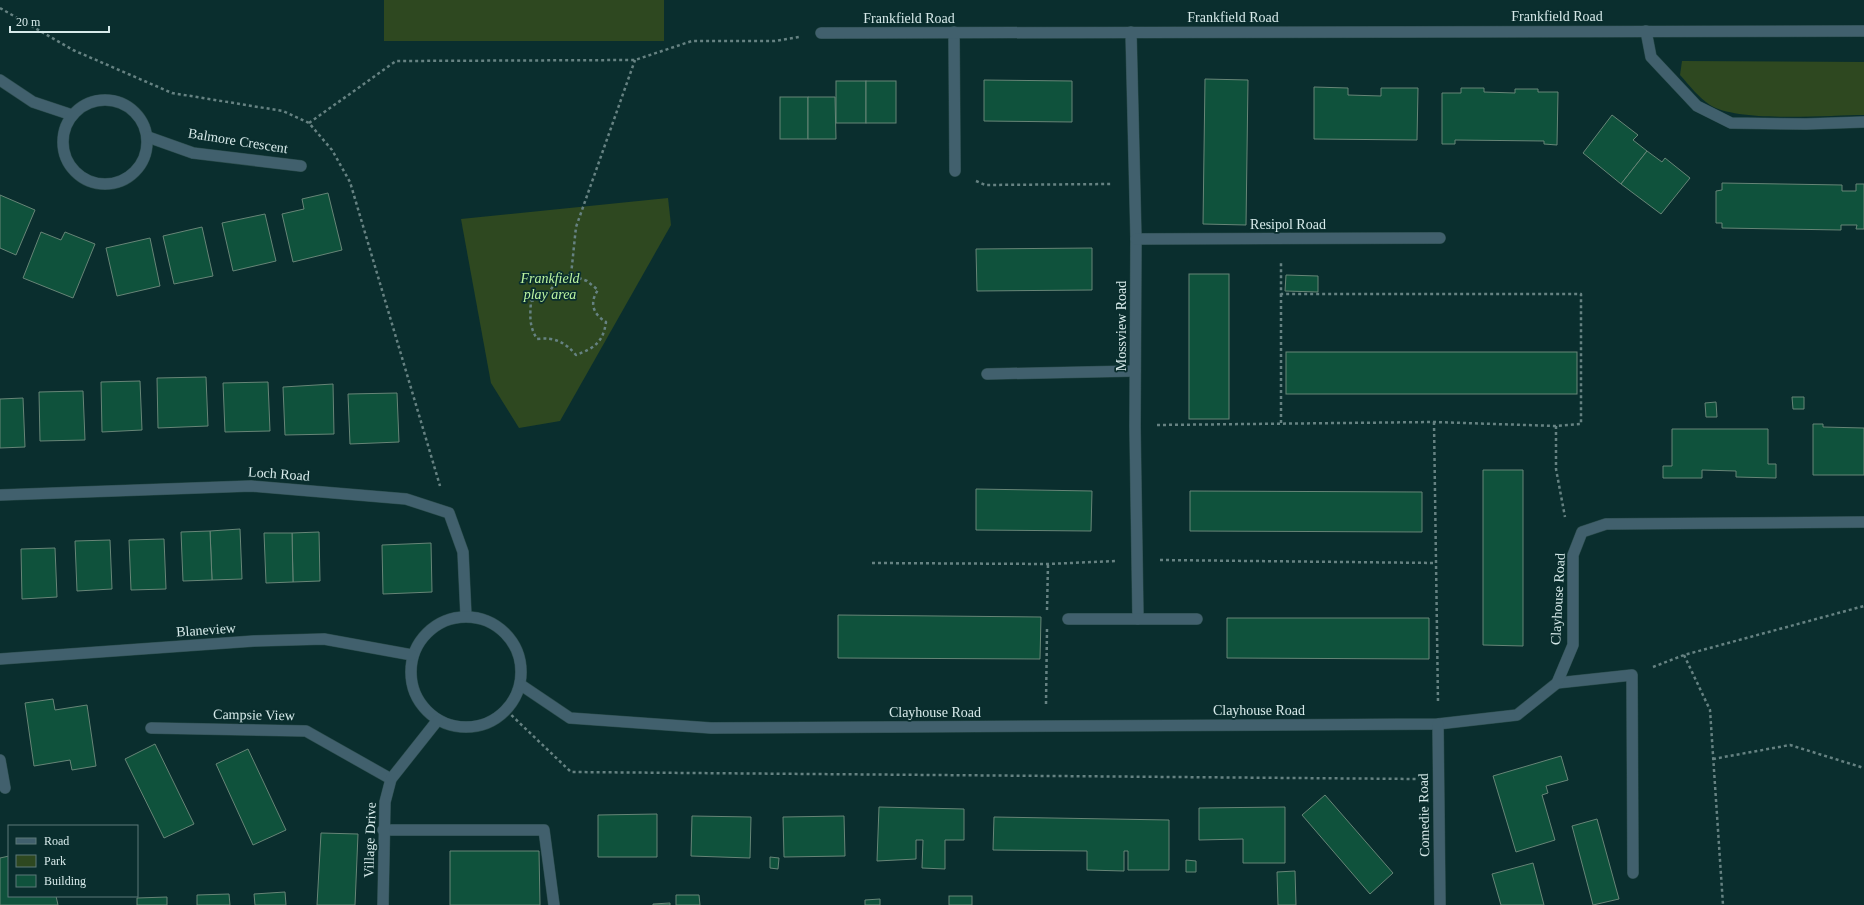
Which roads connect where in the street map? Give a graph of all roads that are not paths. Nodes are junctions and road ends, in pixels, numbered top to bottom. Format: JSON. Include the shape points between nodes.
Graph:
{"nodes":[{"id":1,"x":1646,"y":31,"type":"junction"},
{"id":2,"x":1864,"y":31,"type":"edge"},
{"id":3,"x":954,"y":32,"type":"junction"},
{"id":4,"x":1131,"y":32,"type":"junction"},
{"id":5,"x":821,"y":33,"type":"road end"},
{"id":6,"x":0,"y":80,"type":"edge"},
{"id":7,"x":72,"y":115,"type":"junction"},
{"id":8,"x":1864,"y":122,"type":"edge"},
{"id":9,"x":148,"y":137,"type":"junction"},
{"id":10,"x":301,"y":166,"type":"dead end"},
{"id":11,"x":955,"y":171,"type":"road end"},
{"id":12,"x":1440,"y":238,"type":"dead end"},
{"id":13,"x":1136,"y":239,"type":"junction"},
{"id":14,"x":1135,"y":371,"type":"junction"},
{"id":15,"x":987,"y":374,"type":"dead end"},
{"id":16,"x":0,"y":495,"type":"edge"},
{"id":17,"x":1864,"y":522,"type":"edge"},
{"id":18,"x":466,"y":616,"type":"junction"},
{"id":19,"x":1068,"y":619,"type":"dead end"},
{"id":20,"x":1138,"y":619,"type":"junction"},
{"id":21,"x":1197,"y":620,"type":"dead end"},
{"id":22,"x":412,"y":656,"type":"junction"},
{"id":23,"x":0,"y":659,"type":"edge"},
{"id":24,"x":1557,"y":683,"type":"junction"},
{"id":25,"x":521,"y":685,"type":"junction"},
{"id":26,"x":438,"y":721,"type":"junction"},
{"id":27,"x":1438,"y":724,"type":"junction"},
{"id":28,"x":151,"y":728,"type":"dead end"},
{"id":29,"x":0,"y":760,"type":"edge"},
{"id":30,"x":391,"y":779,"type":"junction"},
{"id":31,"x":5,"y":788,"type":"dead end"},
{"id":32,"x":383,"y":830,"type":"junction"},
{"id":33,"x":1633,"y":873,"type":"dead end"},
{"id":34,"x":383,"y":905,"type":"edge"},
{"id":35,"x":554,"y":905,"type":"edge"},
{"id":36,"x":1440,"y":905,"type":"edge"}],
"edges":[{"from":1,"to":2,"type":"street","name":"Frankfield Road"},
{"from":1,"to":4,"type":"street","name":"Frankfield Road"},
{"from":1,"to":8,"type":"street","via":[[1651,57],[1697,106],[1731,123]]},
{"from":3,"to":4,"type":"street","name":"Frankfield Road"},
{"from":3,"to":5,"type":"street","name":"Frankfield Road"},
{"from":3,"to":11,"type":"street"},
{"from":4,"to":13,"type":"street","name":"Mossview Road"},
{"from":6,"to":7,"type":"street","via":[[33,102]]},
{"from":7,"to":9,"type":"street","via":[[83,105],[96,100],[110,99],[124,103],[136,112],[144,124]]},
{"from":7,"to":9,"type":"street","via":[[65,127],[62,140],[64,154],[70,167],[93,183],[120,182],[132,175],[141,164]]},
{"from":9,"to":10,"type":"street","name":"Balmore Crescent","via":[[193,153]]},
{"from":12,"to":13,"type":"street","name":"Resipol Road"},
{"from":13,"to":14,"type":"street","name":"Mossview Road"},
{"from":14,"to":15,"type":"street"},
{"from":14,"to":20,"type":"street","name":"Mossview Road"},
{"from":16,"to":18,"type":"street","name":"Loch Road","via":[[251,486],[406,499],[449,513],[463,552]]},
{"from":17,"to":24,"type":"street","name":"Clayhouse Road","via":[[1606,524],[1582,532],[1573,555],[1573,645]]},
{"from":18,"to":22,"type":"street","via":[[444,620],[418,642]]},
{"from":18,"to":25,"type":"street","via":[[490,621],[508,635],[521,658]]},
{"from":19,"to":20,"type":"street"},
{"from":20,"to":21,"type":"street"},
{"from":22,"to":23,"type":"street","name":"Blaneview","via":[[324,639],[254,641]]},
{"from":22,"to":26,"type":"street","via":[[410,674],[413,692]]},
{"from":24,"to":27,"type":"street","name":"Clayhouse Road","via":[[1517,715]]},
{"from":24,"to":33,"type":"street","via":[[1632,675]]},
{"from":25,"to":26,"type":"street","via":[[507,711],[482,727],[458,728]]},
{"from":25,"to":27,"type":"street","name":"Clayhouse Road","via":[[570,718],[711,728]]},
{"from":26,"to":30,"type":"street","name":"Village Drive"},
{"from":27,"to":36,"type":"street","name":"Comedie Road"},
{"from":28,"to":30,"type":"street","name":"Campsie View","via":[[306,731]]},
{"from":29,"to":31,"type":"street"},
{"from":30,"to":32,"type":"street","name":"Village Drive","via":[[385,802]]},
{"from":32,"to":34,"type":"street","name":"Village Drive"},
{"from":32,"to":35,"type":"street","via":[[544,830]]}]}
